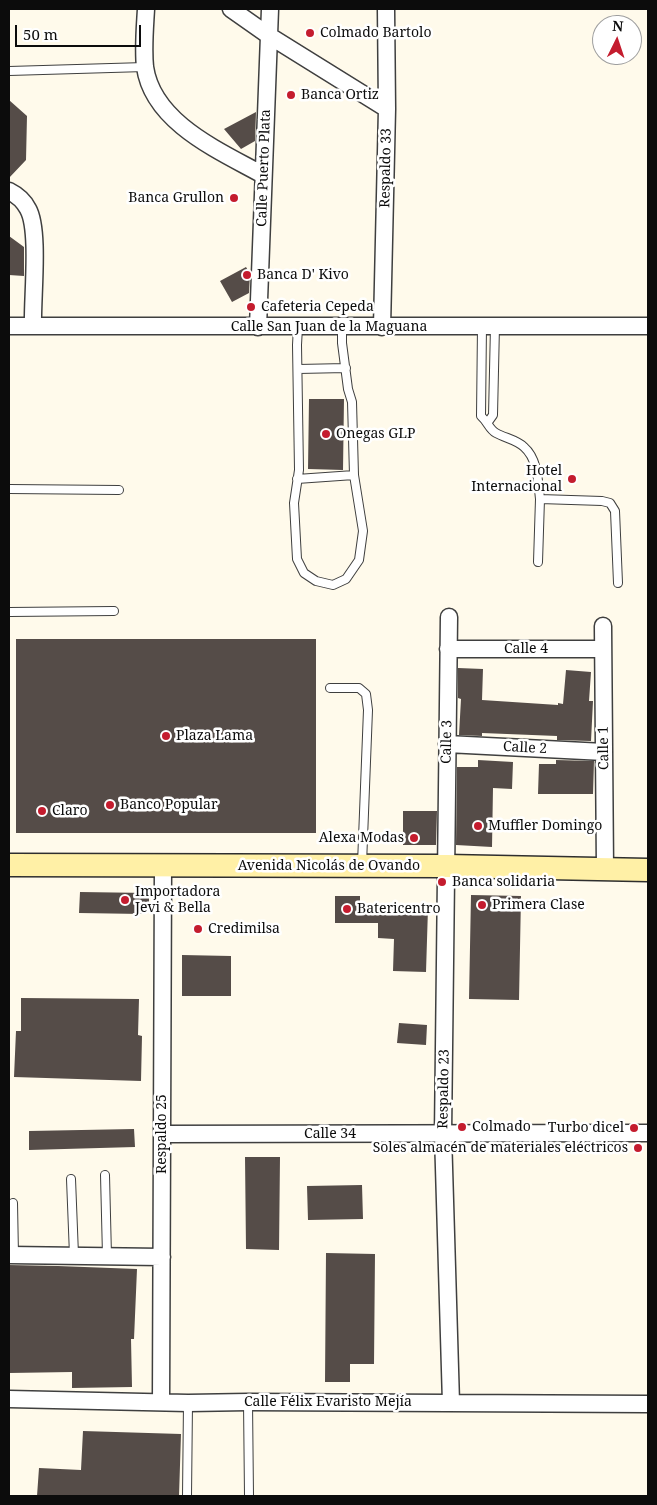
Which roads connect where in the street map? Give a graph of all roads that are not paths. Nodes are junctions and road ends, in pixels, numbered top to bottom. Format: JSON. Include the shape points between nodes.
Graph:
{"nodes":[{"id":1,"x":146,"y":9,"type":"edge"},
{"id":2,"x":231,"y":9,"type":"edge"},
{"id":3,"x":270,"y":9,"type":"edge"},
{"id":4,"x":386,"y":9,"type":"edge"},
{"id":5,"x":268,"y":35,"type":"junction"},
{"id":6,"x":145,"y":67,"type":"junction"},
{"id":7,"x":9,"y":71,"type":"edge"},
{"id":8,"x":387,"y":109,"type":"junction"},
{"id":9,"x":263,"y":175,"type":"junction"},
{"id":10,"x":9,"y":191,"type":"edge"},
{"id":11,"x":9,"y":326,"type":"edge"},
{"id":12,"x":33,"y":326,"type":"junction"},
{"id":13,"x":488,"y":326,"type":"junction"},
{"id":14,"x":648,"y":326,"type":"edge"},
{"id":15,"x":258,"y":327,"type":"junction"},
{"id":16,"x":298,"y":327,"type":"junction"},
{"id":17,"x":342,"y":327,"type":"junction"},
{"id":18,"x":382,"y":327,"type":"junction"},
{"id":19,"x":346,"y":368,"type":"junction"},
{"id":20,"x":298,"y":369,"type":"junction"},
{"id":21,"x":488,"y":422,"type":"junction"},
{"id":22,"x":354,"y":475,"type":"junction"},
{"id":23,"x":298,"y":479,"type":"junction"},
{"id":24,"x":9,"y":489,"type":"edge"},
{"id":25,"x":119,"y":490,"type":"dead end"},
{"id":26,"x":540,"y":499,"type":"junction"},
{"id":27,"x":538,"y":562,"type":"dead end"},
{"id":28,"x":618,"y":582,"type":"dead end"},
{"id":29,"x":114,"y":611,"type":"dead end"},
{"id":30,"x":9,"y":612,"type":"edge"},
{"id":31,"x":449,"y":617,"type":"dead end"},
{"id":32,"x":603,"y":626,"type":"dead end"},
{"id":33,"x":448,"y":649,"type":"junction"},
{"id":34,"x":603,"y":649,"type":"junction"},
{"id":35,"x":330,"y":688,"type":"dead end"},
{"id":36,"x":447,"y":744,"type":"junction"},
{"id":37,"x":604,"y":752,"type":"junction"},
{"id":38,"x":9,"y":865,"type":"edge"},
{"id":39,"x":164,"y":866,"type":"junction"},
{"id":40,"x":362,"y":866,"type":"junction"},
{"id":41,"x":447,"y":866,"type":"junction"},
{"id":42,"x":605,"y":870,"type":"junction"},
{"id":43,"x":648,"y":870,"type":"edge"},
{"id":44,"x":648,"y":1133,"type":"edge"},
{"id":45,"x":162,"y":1134,"type":"junction"},
{"id":46,"x":443,"y":1134,"type":"junction"},
{"id":47,"x":105,"y":1175,"type":"dead end"},
{"id":48,"x":71,"y":1179,"type":"dead end"},
{"id":49,"x":13,"y":1203,"type":"dead end"},
{"id":50,"x":11,"y":1255,"type":"edge"},
{"id":51,"x":74,"y":1256,"type":"junction"},
{"id":52,"x":107,"y":1256,"type":"junction"},
{"id":53,"x":162,"y":1257,"type":"junction"},
{"id":54,"x":9,"y":1399,"type":"edge"},
{"id":55,"x":161,"y":1402,"type":"junction"},
{"id":56,"x":248,"y":1402,"type":"junction"},
{"id":57,"x":188,"y":1403,"type":"junction"},
{"id":58,"x":451,"y":1403,"type":"junction"},
{"id":59,"x":648,"y":1404,"type":"edge"},
{"id":60,"x":187,"y":1496,"type":"edge"},
{"id":61,"x":249,"y":1496,"type":"edge"}],
"edges":[{"from":1,"to":6,"type":"street"},
{"from":2,"to":5,"type":"street"},
{"from":3,"to":5,"type":"street","name":"Calle Puerto Plata"},
{"from":4,"to":8,"type":"street","name":"Respaldo 33"},
{"from":5,"to":8,"type":"street"},
{"from":5,"to":9,"type":"street","name":"Calle Puerto Plata"},
{"from":6,"to":7,"type":"lane"},
{"from":6,"to":9,"type":"street","via":[[163,109],[182,128]]},
{"from":8,"to":18,"type":"street","name":"Respaldo 33"},
{"from":9,"to":15,"type":"street","name":"Calle Puerto Plata"},
{"from":10,"to":12,"type":"street","via":[[17,194],[29,210],[34,234]]},
{"from":11,"to":12,"type":"street","name":"Calle San Juan de la Maguana"},
{"from":12,"to":15,"type":"street","name":"Calle San Juan de la Maguana"},
{"from":13,"to":14,"type":"street","name":"Calle San Juan de la Maguana"},
{"from":13,"to":18,"type":"street","name":"Calle San Juan de la Maguana"},
{"from":13,"to":21,"type":"lane","via":[[493,415]]},
{"from":13,"to":21,"type":"lane","via":[[480,407],[481,416]]},
{"from":15,"to":16,"type":"street","name":"Calle San Juan de la Maguana"},
{"from":16,"to":17,"type":"street","name":"Calle San Juan de la Maguana"},
{"from":16,"to":20,"type":"lane"},
{"from":17,"to":18,"type":"street","name":"Calle San Juan de la Maguana"},
{"from":17,"to":19,"type":"lane"},
{"from":19,"to":20,"type":"lane"},
{"from":19,"to":22,"type":"lane","via":[[352,402]]},
{"from":20,"to":23,"type":"lane"},
{"from":21,"to":26,"type":"lane","via":[[495,433],[524,446],[533,458]]},
{"from":22,"to":23,"type":"lane"},
{"from":22,"to":23,"type":"lane","via":[[363,540],[359,560],[346,579],[333,584],[316,581],[304,573],[297,559],[294,503]]},
{"from":24,"to":25,"type":"lane"},
{"from":26,"to":27,"type":"lane"},
{"from":26,"to":28,"type":"lane","via":[[602,500],[610,503],[615,511]]},
{"from":29,"to":30,"type":"lane"},
{"from":31,"to":33,"type":"street","name":"Calle 3"},
{"from":32,"to":34,"type":"street","name":"Calle 1"},
{"from":33,"to":34,"type":"street","name":"Calle 4"},
{"from":33,"to":36,"type":"street","name":"Calle 3"},
{"from":34,"to":37,"type":"street","name":"Calle 1"},
{"from":35,"to":40,"type":"lane","via":[[359,688],[366,694]]},
{"from":36,"to":37,"type":"street","name":"Calle 2"},
{"from":36,"to":41,"type":"street","name":"Calle 3"},
{"from":37,"to":42,"type":"street","name":"Calle 1"},
{"from":38,"to":39,"type":"main road","name":"Avenida Nicolás de Ovando"},
{"from":39,"to":40,"type":"main road","name":"Avenida Nicolás de Ovando"},
{"from":39,"to":45,"type":"street","name":"Respaldo 25"},
{"from":40,"to":41,"type":"main road","name":"Avenida Nicolás de Ovando"},
{"from":41,"to":42,"type":"main road","name":"Avenida Nicolás de Ovando"},
{"from":41,"to":46,"type":"street","name":"Respaldo 23"},
{"from":42,"to":43,"type":"main road","name":"Avenida Nicolás de Ovando"},
{"from":44,"to":46,"type":"street","name":"Calle 34"},
{"from":45,"to":46,"type":"street","name":"Calle 34"},
{"from":45,"to":53,"type":"street","name":"Respaldo 25"},
{"from":46,"to":58,"type":"street","name":"Respaldo 23"},
{"from":47,"to":52,"type":"lane"},
{"from":48,"to":51,"type":"lane"},
{"from":49,"to":50,"type":"lane"},
{"from":50,"to":51,"type":"street"},
{"from":51,"to":52,"type":"street"},
{"from":52,"to":53,"type":"street"},
{"from":53,"to":55,"type":"street","name":"Respaldo 25"},
{"from":54,"to":55,"type":"street","name":"Calle Félix Evaristo Mejía"},
{"from":55,"to":57,"type":"street","name":"Calle Félix Evaristo Mejía"},
{"from":56,"to":57,"type":"street","name":"Calle Félix Evaristo Mejía"},
{"from":56,"to":58,"type":"street","name":"Calle Félix Evaristo Mejía"},
{"from":56,"to":61,"type":"lane"},
{"from":57,"to":60,"type":"lane"},
{"from":58,"to":59,"type":"street","name":"Calle Félix Evaristo Mejía"}]}
